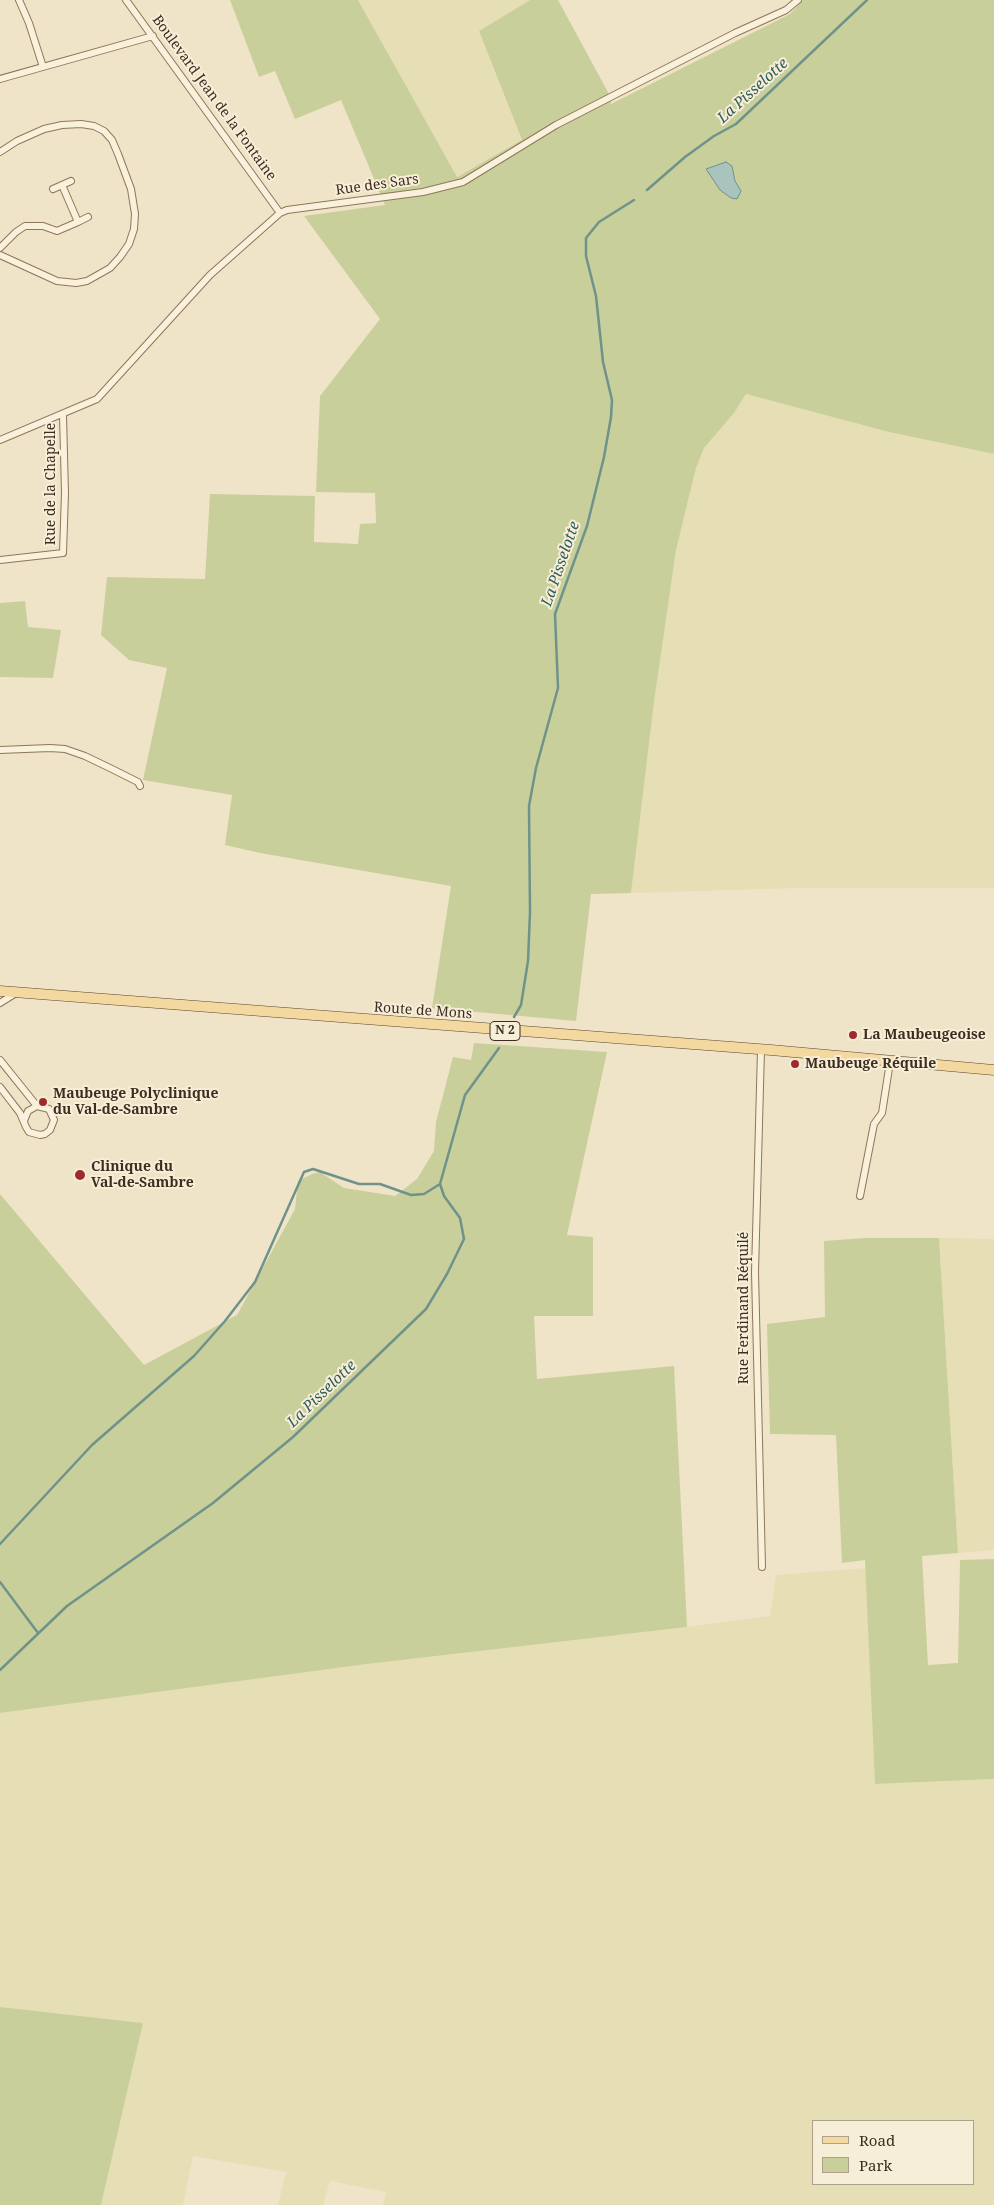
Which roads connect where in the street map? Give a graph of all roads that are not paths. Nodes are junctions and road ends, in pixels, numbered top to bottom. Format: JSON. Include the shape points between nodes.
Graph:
{"nodes":[{"id":1,"x":20,"y":0,"type":"edge"},
{"id":2,"x":126,"y":0,"type":"edge"},
{"id":3,"x":798,"y":0,"type":"edge"},
{"id":4,"x":153,"y":36,"type":"junction"},
{"id":5,"x":43,"y":67,"type":"junction"},
{"id":6,"x":0,"y":79,"type":"edge"},
{"id":7,"x":0,"y":152,"type":"edge"},
{"id":8,"x":71,"y":180,"type":"dead end"},
{"id":9,"x":62,"y":185,"type":"junction"},
{"id":10,"x":53,"y":189,"type":"dead end"},
{"id":11,"x":280,"y":213,"type":"junction"},
{"id":12,"x":88,"y":217,"type":"dead end"},
{"id":13,"x":78,"y":222,"type":"junction"},
{"id":14,"x":0,"y":248,"type":"edge"},
{"id":15,"x":0,"y":255,"type":"edge"},
{"id":16,"x":63,"y":415,"type":"junction"},
{"id":17,"x":0,"y":440,"type":"edge"},
{"id":18,"x":0,"y":560,"type":"edge"},
{"id":19,"x":0,"y":750,"type":"edge"},
{"id":20,"x":140,"y":786,"type":"dead end"},
{"id":21,"x":0,"y":991,"type":"edge"},
{"id":22,"x":16,"y":992,"type":"junction"},
{"id":23,"x":0,"y":1003,"type":"edge"},
{"id":24,"x":761,"y":1050,"type":"junction"},
{"id":25,"x":0,"y":1060,"type":"edge"},
{"id":26,"x":890,"y":1062,"type":"junction"},
{"id":27,"x":994,"y":1070,"type":"edge"},
{"id":28,"x":0,"y":1087,"type":"edge"},
{"id":29,"x":37,"y":1106,"type":"junction"},
{"id":30,"x":24,"y":1121,"type":"junction"},
{"id":31,"x":860,"y":1196,"type":"dead end"},
{"id":32,"x":762,"y":1566,"type":"dead end"}],
"edges":[{"from":1,"to":5,"type":"street"},
{"from":2,"to":4,"type":"street","name":"Boulevard Jean de la Fontaine"},
{"from":3,"to":11,"type":"street","name":"Rue des Sars","via":[[786,10],[556,125],[463,182],[423,192]]},
{"from":4,"to":5,"type":"street"},
{"from":4,"to":11,"type":"street","name":"Boulevard Jean de la Fontaine"},
{"from":5,"to":6,"type":"street"},
{"from":7,"to":15,"type":"street","via":[[44,129],[62,125],[94,126],[112,140],[131,189],[135,214],[129,244],[120,257],[110,268],[87,281],[57,281]]},
{"from":8,"to":9,"type":"street"},
{"from":9,"to":10,"type":"street"},
{"from":9,"to":13,"type":"street"},
{"from":11,"to":16,"type":"street","name":"Rue des Sars","via":[[210,275],[97,399]]},
{"from":12,"to":13,"type":"street"},
{"from":13,"to":14,"type":"street","via":[[57,231],[43,226],[25,226]]},
{"from":16,"to":17,"type":"street","name":"Rue des Sars"},
{"from":16,"to":18,"type":"street","name":"Rue de la Chapelle","via":[[64,553]]},
{"from":19,"to":20,"type":"street","via":[[65,749],[112,768]]},
{"from":21,"to":22,"type":"main road","name":"Route de Mons","number":"N 2"},
{"from":22,"to":23,"type":"street"},
{"from":22,"to":24,"type":"main road","name":"Route de Mons","number":"N 2"},
{"from":24,"to":26,"type":"main road","name":"Route de Mons","number":"N 2"},
{"from":24,"to":32,"type":"street","name":"Rue Ferdinand Réquilé","via":[[756,1281]]},
{"from":25,"to":29,"type":"street"},
{"from":26,"to":27,"type":"main road","name":"Route de Mons","number":"N 2"},
{"from":26,"to":31,"type":"street","via":[[882,1113],[874,1124]]},
{"from":28,"to":30,"type":"street"},
{"from":29,"to":30,"type":"street","via":[[28,1111]]},
{"from":29,"to":30,"type":"street","via":[[52,1114],[54,1120],[50,1130],[34,1134],[29,1132]]}]}
